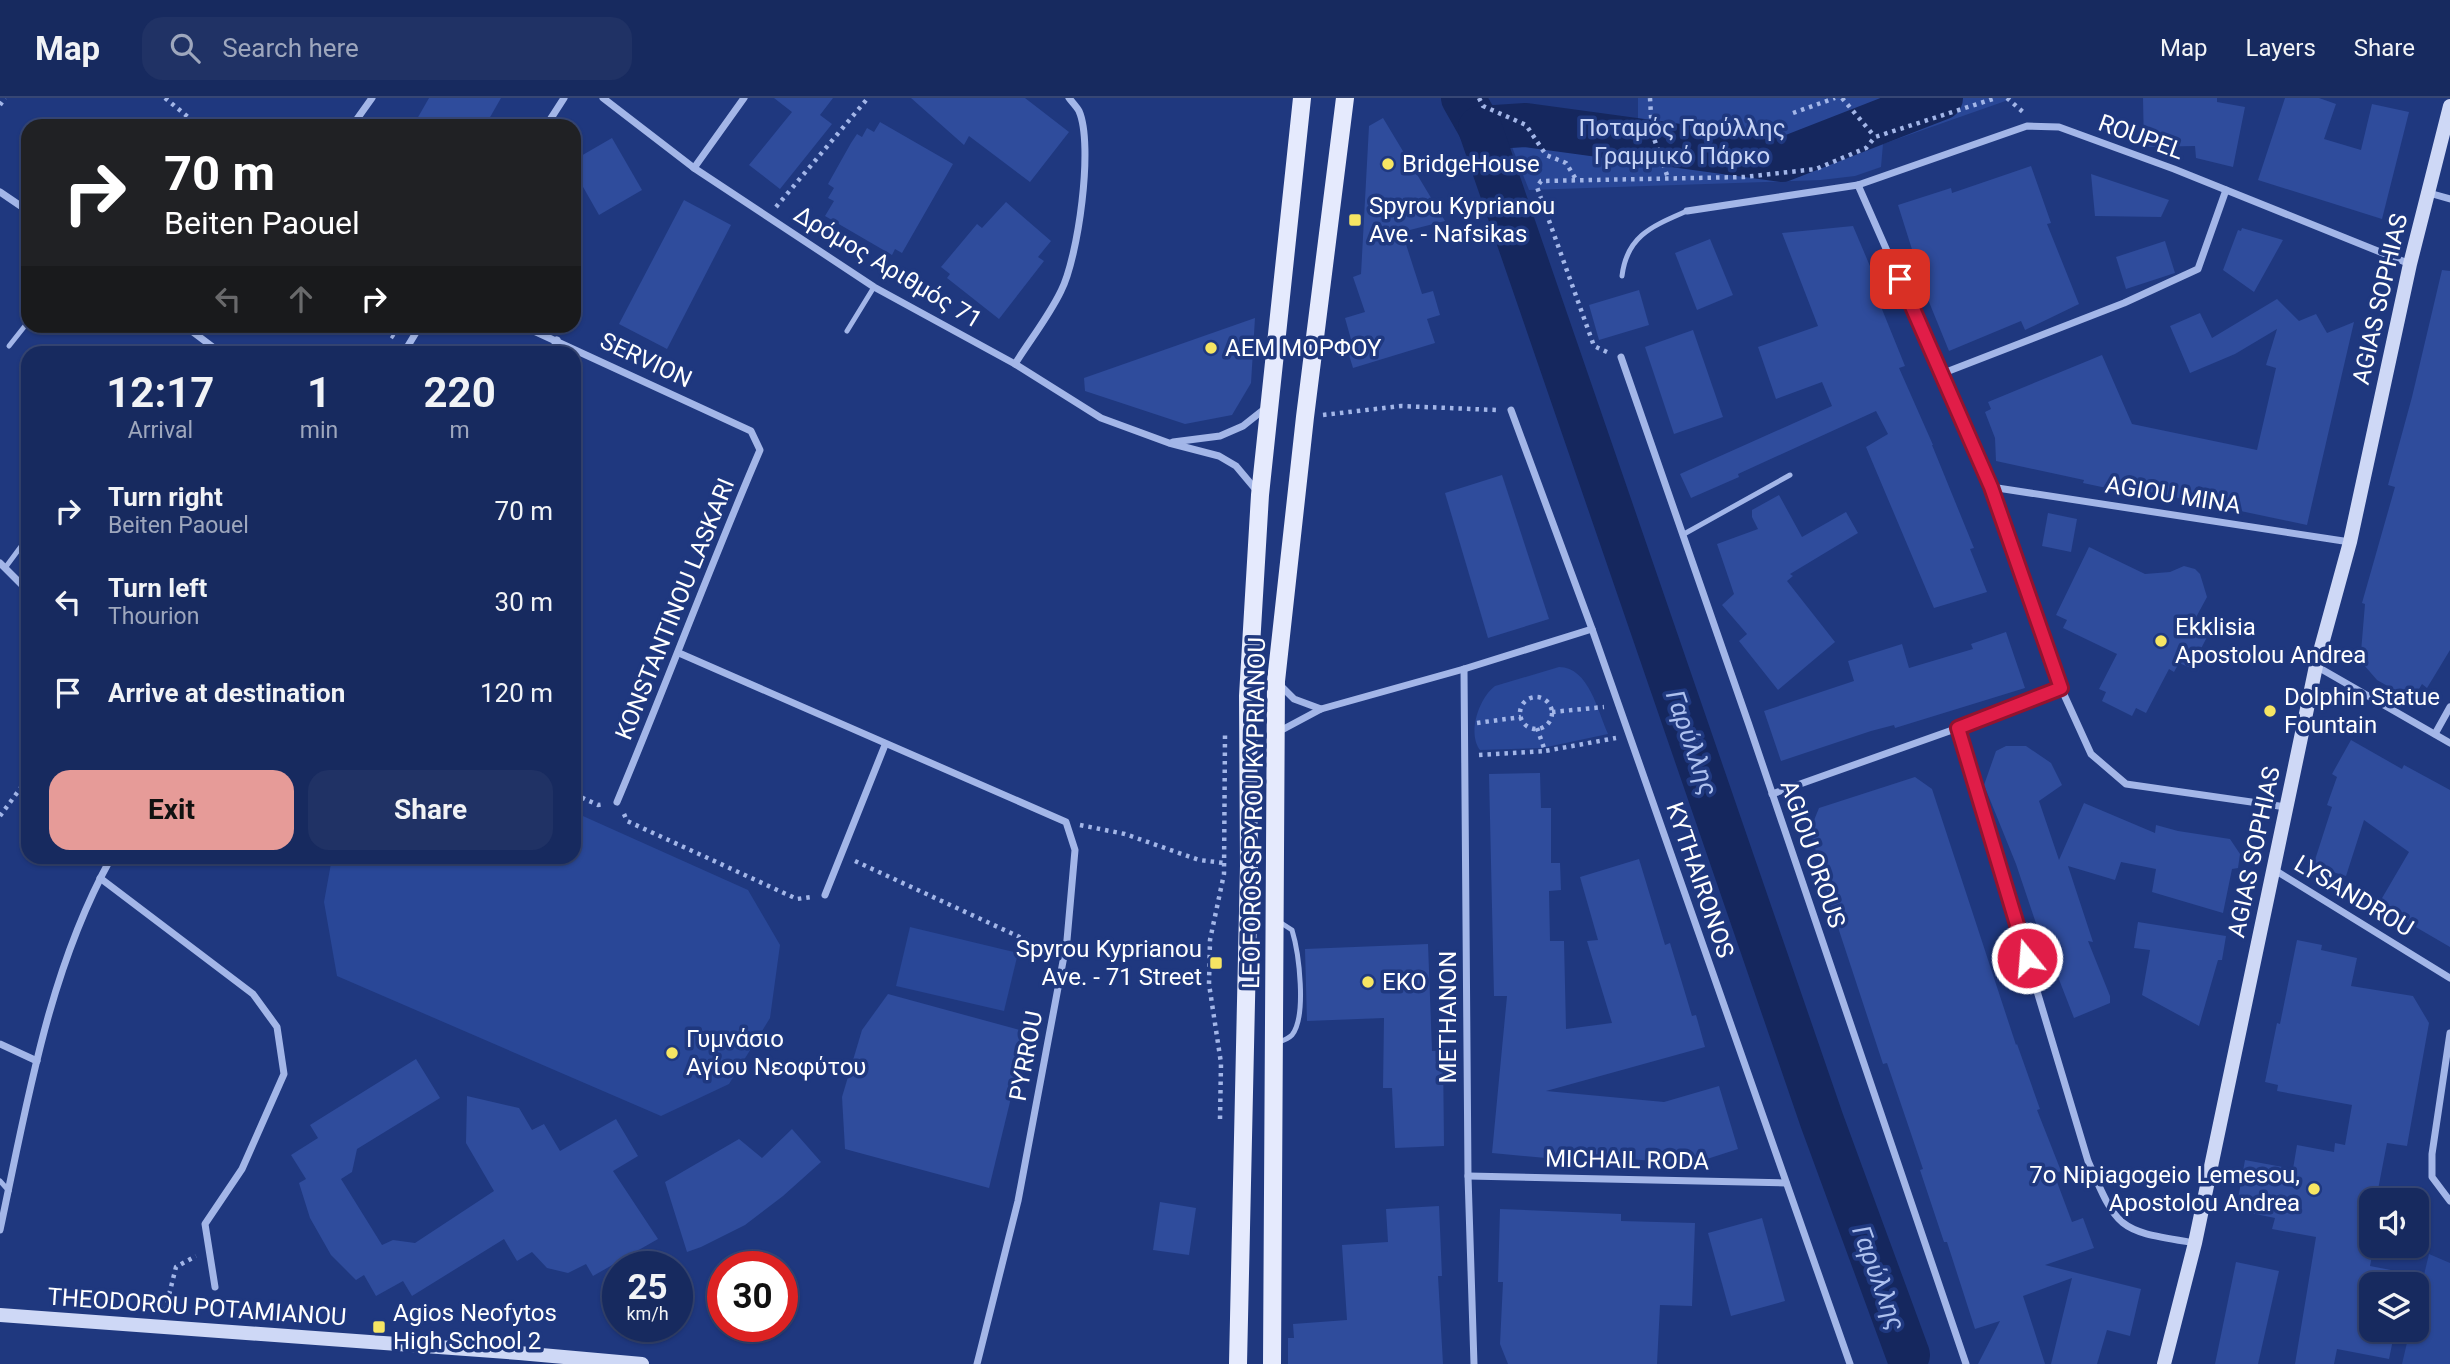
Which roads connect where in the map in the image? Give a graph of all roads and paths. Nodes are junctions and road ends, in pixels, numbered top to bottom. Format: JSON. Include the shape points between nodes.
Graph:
{"nodes":[{"id":1,"x":5,"y":98,"type":"edge"},
{"id":2,"x":165,"y":98,"type":"edge"},
{"id":3,"x":372,"y":98,"type":"edge"},
{"id":4,"x":564,"y":98,"type":"edge"},
{"id":5,"x":603,"y":98,"type":"edge"},
{"id":6,"x":744,"y":98,"type":"edge"},
{"id":7,"x":869,"y":98,"type":"edge"},
{"id":8,"x":1069,"y":98,"type":"edge"},
{"id":9,"x":1302,"y":98,"type":"edge"},
{"id":10,"x":1345,"y":98,"type":"edge"},
{"id":11,"x":1479,"y":98,"type":"edge"},
{"id":12,"x":1650,"y":98,"type":"edge"},
{"id":13,"x":1835,"y":98,"type":"edge"},
{"id":14,"x":1842,"y":98,"type":"edge"},
{"id":15,"x":1996,"y":98,"type":"edge"},
{"id":16,"x":0,"y":105,"type":"edge"},
{"id":17,"x":2448,"y":112,"type":"edge"},
{"id":18,"x":1793,"y":113,"type":"dead end"},
{"id":19,"x":191,"y":119,"type":"edge"},
{"id":20,"x":357,"y":119,"type":"edge"},
{"id":21,"x":550,"y":119,"type":"edge"},
{"id":22,"x":1875,"y":137,"type":"junction"},
{"id":23,"x":694,"y":168,"type":"junction"},
{"id":24,"x":1668,"y":178,"type":"junction"},
{"id":25,"x":1578,"y":181,"type":"junction"},
{"id":26,"x":1858,"y":185,"type":"junction"},
{"id":27,"x":2226,"y":190,"type":"junction"},
{"id":28,"x":0,"y":192,"type":"edge"},
{"id":29,"x":2428,"y":193,"type":"junction"},
{"id":30,"x":2450,"y":199,"type":"edge"},
{"id":31,"x":21,"y":206,"type":"edge"},
{"id":32,"x":1687,"y":211,"type":"joint"},
{"id":33,"x":768,"y":217,"type":"junction"},
{"id":34,"x":2410,"y":264,"type":"junction"},
{"id":35,"x":1622,"y":276,"type":"dead end"},
{"id":36,"x":874,"y":287,"type":"junction"},
{"id":37,"x":21,"y":331,"type":"edge"},
{"id":38,"x":847,"y":331,"type":"dead end"},
{"id":39,"x":194,"y":333,"type":"edge"},
{"id":40,"x":385,"y":333,"type":"edge"},
{"id":41,"x":540,"y":333,"type":"edge"},
{"id":42,"x":557,"y":340,"type":"junction"},
{"id":43,"x":9,"y":346,"type":"dead end"},
{"id":44,"x":211,"y":346,"type":"edge"},
{"id":45,"x":400,"y":346,"type":"edge"},
{"id":46,"x":554,"y":346,"type":"edge"},
{"id":47,"x":570,"y":346,"type":"edge"},
{"id":48,"x":581,"y":351,"type":"edge"},
{"id":49,"x":1621,"y":357,"type":"joint"},
{"id":50,"x":1015,"y":364,"type":"junction"},
{"id":51,"x":1941,"y":374,"type":"junction"},
{"id":52,"x":1270,"y":405,"type":"junction"},
{"id":53,"x":1511,"y":410,"type":"joint"},
{"id":54,"x":1305,"y":417,"type":"junction"},
{"id":55,"x":751,"y":431,"type":"joint"},
{"id":56,"x":1169,"y":443,"type":"junction"},
{"id":57,"x":1790,"y":475,"type":"dead end"},
{"id":58,"x":1991,"y":487,"type":"junction"},
{"id":59,"x":1260,"y":495,"type":"junction"},
{"id":60,"x":1684,"y":534,"type":"junction"},
{"id":61,"x":2350,"y":542,"type":"junction"},
{"id":62,"x":21,"y":545,"type":"edge"},
{"id":63,"x":2,"y":566,"type":"edge"},
{"id":64,"x":21,"y":584,"type":"edge"},
{"id":65,"x":1592,"y":629,"type":"junction"},
{"id":66,"x":679,"y":653,"type":"junction"},
{"id":67,"x":2316,"y":666,"type":"junction"},
{"id":68,"x":1464,"y":669,"type":"junction"},
{"id":69,"x":1276,"y":681,"type":"junction"},
{"id":70,"x":2061,"y":688,"type":"junction"},
{"id":71,"x":1619,"y":706,"type":"junction"},
{"id":72,"x":2450,"y":707,"type":"edge"},
{"id":73,"x":1321,"y":709,"type":"junction"},
{"id":74,"x":1552,"y":712,"type":"junction"},
{"id":75,"x":1521,"y":717,"type":"junction"},
{"id":76,"x":1464,"y":725,"type":"junction"},
{"id":77,"x":1537,"y":728,"type":"junction"},
{"id":78,"x":1958,"y":728,"type":"junction"},
{"id":79,"x":1276,"y":734,"type":"junction"},
{"id":80,"x":2435,"y":734,"type":"junction"},
{"id":81,"x":1630,"y":736,"type":"junction"},
{"id":82,"x":2450,"y":743,"type":"edge"},
{"id":83,"x":885,"y":745,"type":"junction"},
{"id":84,"x":1545,"y":751,"type":"junction"},
{"id":85,"x":1465,"y":755,"type":"junction"},
{"id":86,"x":21,"y":788,"type":"edge"},
{"id":87,"x":1772,"y":794,"type":"junction"},
{"id":88,"x":581,"y":797,"type":"edge"},
{"id":89,"x":617,"y":802,"type":"junction"},
{"id":90,"x":2287,"y":807,"type":"junction"},
{"id":91,"x":0,"y":816,"type":"edge"},
{"id":92,"x":1066,"y":822,"type":"junction"},
{"id":93,"x":841,"y":855,"type":"junction"},
{"id":94,"x":108,"y":864,"type":"edge"},
{"id":95,"x":2273,"y":869,"type":"junction"},
{"id":96,"x":100,"y":878,"type":"junction"},
{"id":97,"x":825,"y":895,"type":"joint"},
{"id":98,"x":1275,"y":920,"type":"junction"},
{"id":99,"x":1064,"y":957,"type":"junction"},
{"id":100,"x":2450,"y":978,"type":"edge"},
{"id":101,"x":2450,"y":1033,"type":"edge"},
{"id":102,"x":0,"y":1044,"type":"edge"},
{"id":103,"x":1275,"y":1045,"type":"junction"},
{"id":104,"x":37,"y":1061,"type":"junction"},
{"id":105,"x":1220,"y":1130,"type":"dead end"},
{"id":106,"x":1468,"y":1176,"type":"junction"},
{"id":107,"x":0,"y":1181,"type":"edge"},
{"id":108,"x":1786,"y":1183,"type":"junction"},
{"id":109,"x":9,"y":1191,"type":"junction"},
{"id":110,"x":2450,"y":1201,"type":"edge"},
{"id":111,"x":0,"y":1230,"type":"edge"},
{"id":112,"x":2195,"y":1243,"type":"junction"},
{"id":113,"x":209,"y":1247,"type":"junction"},
{"id":114,"x":215,"y":1287,"type":"dead end"},
{"id":115,"x":0,"y":1315,"type":"edge"},
{"id":116,"x":164,"y":1316,"type":"dead end"},
{"id":117,"x":583,"y":1361,"type":"edge"},
{"id":118,"x":642,"y":1364,"type":"edge"},
{"id":119,"x":977,"y":1364,"type":"edge"},
{"id":120,"x":1238,"y":1364,"type":"edge"},
{"id":121,"x":1272,"y":1364,"type":"edge"},
{"id":122,"x":1474,"y":1364,"type":"edge"},
{"id":123,"x":1850,"y":1364,"type":"edge"},
{"id":124,"x":1966,"y":1364,"type":"edge"},
{"id":125,"x":2164,"y":1364,"type":"edge"}],
"edges":[{"from":1,"to":16,"type":"path"},
{"from":2,"to":19,"type":"path"},
{"from":3,"to":20,"type":"street"},
{"from":4,"to":21,"type":"street"},
{"from":5,"to":23,"type":"street","name":"Δρόμος Αριθμός 71"},
{"from":6,"to":23,"type":"street"},
{"from":7,"to":33,"type":"path"},
{"from":8,"to":50,"type":"street","via":[[1079,111],[1084,135],[1075,244],[1062,290]]},
{"from":9,"to":52,"type":"main road","name":"LEOFOROS SPYROU KYPRIANOU"},
{"from":10,"to":54,"type":"main road","name":"LEOFOROS SPYROU KYPRIANOU"},
{"from":11,"to":25,"type":"path","via":[[1483,106],[1526,125],[1546,155],[1566,163]]},
{"from":12,"to":24,"type":"path","via":[[1653,133]]},
{"from":13,"to":18,"type":"path"},
{"from":14,"to":22,"type":"path"},
{"from":15,"to":22,"type":"path"},
{"from":17,"to":29,"type":"street","name":"AGIAS SOPHIAS"},
{"from":22,"to":24,"type":"path","via":[[1866,148],[1816,169],[1744,177]]},
{"from":23,"to":33,"type":"street","name":"Δρόμος Αριθμός 71"},
{"from":24,"to":25,"type":"path"},
{"from":25,"to":49,"type":"path","via":[[1541,181],[1537,187],[1594,346]]},
{"from":26,"to":27,"type":"street","name":"ROUPEL","via":[[2027,126],[2059,127]]},
{"from":26,"to":32,"type":"street","name":"ROUPEL"},
{"from":26,"to":51,"type":"street"},
{"from":27,"to":34,"type":"street","name":"ROUPEL"},
{"from":27,"to":51,"type":"street","via":[[2198,269]]},
{"from":28,"to":31,"type":"street"},
{"from":29,"to":30,"type":"street"},
{"from":29,"to":34,"type":"street","name":"AGIAS SOPHIAS"},
{"from":32,"to":35,"type":"lane","via":[[1655,225],[1633,242]]},
{"from":33,"to":36,"type":"street","name":"Δρόμος Αριθμός 71"},
{"from":34,"to":61,"type":"street","name":"AGIAS SOPHIAS"},
{"from":36,"to":38,"type":"lane"},
{"from":36,"to":50,"type":"street","name":"Δρόμος Αριθμός 71"},
{"from":37,"to":43,"type":"lane"},
{"from":39,"to":44,"type":"street"},
{"from":40,"to":45,"type":"path"},
{"from":41,"to":42,"type":"street","name":"SERVION"},
{"from":42,"to":46,"type":"street"},
{"from":42,"to":47,"type":"street","name":"SERVION"},
{"from":48,"to":55,"type":"street","name":"SERVION"},
{"from":49,"to":60,"type":"street","name":"AGIOU OROUS"},
{"from":50,"to":56,"type":"street","name":"Δρόμος Αριθμός 71","via":[[1101,418]]},
{"from":51,"to":58,"type":"street"},
{"from":52,"to":56,"type":"street","name":"Δρόμος Αριθμός 71","via":[[1243,426],[1220,436]]},
{"from":52,"to":59,"type":"main road","name":"LEOFOROS SPYROU KYPRIANOU"},
{"from":53,"to":54,"type":"path","via":[[1401,406]]},
{"from":53,"to":65,"type":"street","name":"KYTHAIRONOS"},
{"from":54,"to":69,"type":"main road","name":"LEOFOROS SPYROU KYPRIANOU"},
{"from":55,"to":66,"type":"street","name":"KONSTANTINOU LASKARI","via":[[760,450]]},
{"from":56,"to":59,"type":"street","name":"Δρόμος Αριθμός 71","via":[[1219,456],[1236,466]]},
{"from":57,"to":60,"type":"lane"},
{"from":58,"to":61,"type":"street","name":"AGIOU MINA"},
{"from":58,"to":70,"type":"street"},
{"from":59,"to":120,"type":"main road","name":"LEOFOROS SPYROU KYPRIANOU","via":[[1248,696],[1249,866]]},
{"from":60,"to":87,"type":"street","name":"AGIOU OROUS"},
{"from":61,"to":67,"type":"street","name":"AGIAS SOPHIAS"},
{"from":62,"to":63,"type":"lane"},
{"from":63,"to":64,"type":"street"},
{"from":65,"to":68,"type":"street"},
{"from":65,"to":71,"type":"street","name":"KYTHAIRONOS"},
{"from":66,"to":83,"type":"street"},
{"from":66,"to":89,"type":"street","name":"KONSTANTINOU LASKARI"},
{"from":67,"to":80,"type":"street"},
{"from":67,"to":90,"type":"street","name":"AGIAS SOPHIAS"},
{"from":68,"to":73,"type":"street"},
{"from":68,"to":76,"type":"street","name":"METHANON"},
{"from":69,"to":73,"type":"street","via":[[1294,699]]},
{"from":69,"to":79,"type":"main road","name":"LEOFOROS SPYROU KYPRIANOU"},
{"from":70,"to":78,"type":"street"},
{"from":70,"to":90,"type":"street","via":[[2091,754],[2126,784]]},
{"from":71,"to":74,"type":"path"},
{"from":71,"to":81,"type":"street","name":"KYTHAIRONOS"},
{"from":72,"to":80,"type":"street"},
{"from":73,"to":79,"type":"street"},
{"from":74,"to":75,"type":"path","via":[[1544,699],[1532,697],[1522,706]]},
{"from":74,"to":77,"type":"path","via":[[1549,723]]},
{"from":75,"to":76,"type":"path"},
{"from":75,"to":77,"type":"path","via":[[1527,726]]},
{"from":76,"to":85,"type":"street","name":"METHANON"},
{"from":77,"to":84,"type":"path"},
{"from":78,"to":87,"type":"street"},
{"from":78,"to":112,"type":"street","via":[[2088,1161],[2107,1206],[2119,1222],[2139,1234]]},
{"from":79,"to":98,"type":"main road","name":"LEOFOROS SPYROU KYPRIANOU"},
{"from":80,"to":82,"type":"street"},
{"from":81,"to":84,"type":"path"},
{"from":81,"to":108,"type":"street","name":"KYTHAIRONOS"},
{"from":83,"to":92,"type":"street"},
{"from":83,"to":93,"type":"street"},
{"from":84,"to":85,"type":"path"},
{"from":85,"to":106,"type":"street","name":"METHANON"},
{"from":86,"to":91,"type":"path"},
{"from":87,"to":124,"type":"street","name":"AGIOU OROUS"},
{"from":88,"to":89,"type":"path","via":[[598,805]]},
{"from":89,"to":97,"type":"path","via":[[627,821],[797,899]]},
{"from":90,"to":95,"type":"street","name":"AGIAS SOPHIAS"},
{"from":92,"to":99,"type":"street","name":"PYRROU","via":[[1075,850]]},
{"from":92,"to":105,"type":"path","via":[[1224,863],[1210,940],[1209,984],[1220,1063]]},
{"from":93,"to":97,"type":"street"},
{"from":93,"to":99,"type":"path"},
{"from":94,"to":96,"type":"street"},
{"from":95,"to":100,"type":"street","name":"LYSANDROU"},
{"from":95,"to":112,"type":"street","name":"AGIAS SOPHIAS"},
{"from":96,"to":104,"type":"street","via":[[66,960]]},
{"from":96,"to":113,"type":"street","via":[[253,994],[277,1027],[284,1074],[242,1169],[205,1224]]},
{"from":98,"to":103,"type":"main road","name":"LEOFOROS SPYROU KYPRIANOU"},
{"from":98,"to":103,"type":"lane","via":[[1292,930],[1300,962],[1297,1027]]},
{"from":99,"to":119,"type":"street","name":"PYRROU","via":[[1018,1201]]},
{"from":101,"to":110,"type":"street","via":[[2432,1177]]},
{"from":102,"to":104,"type":"street"},
{"from":103,"to":121,"type":"main road","name":"LEOFOROS SPYROU KYPRIANOU"},
{"from":104,"to":109,"type":"street"},
{"from":106,"to":108,"type":"street","name":"MICHAIL RODA"},
{"from":106,"to":122,"type":"street","name":"METHANON"},
{"from":107,"to":109,"type":"lane"},
{"from":108,"to":123,"type":"street","name":"KYTHAIRONOS"},
{"from":109,"to":111,"type":"street"},
{"from":112,"to":125,"type":"street","name":"AGIAS SOPHIAS"},
{"from":113,"to":114,"type":"street"},
{"from":113,"to":116,"type":"path","via":[[176,1267]]},
{"from":115,"to":117,"type":"street","name":"THEODOROU POTAMIANOU"},
{"from":117,"to":118,"type":"street","name":"THEODOROU POTAMIANOU"}]}
